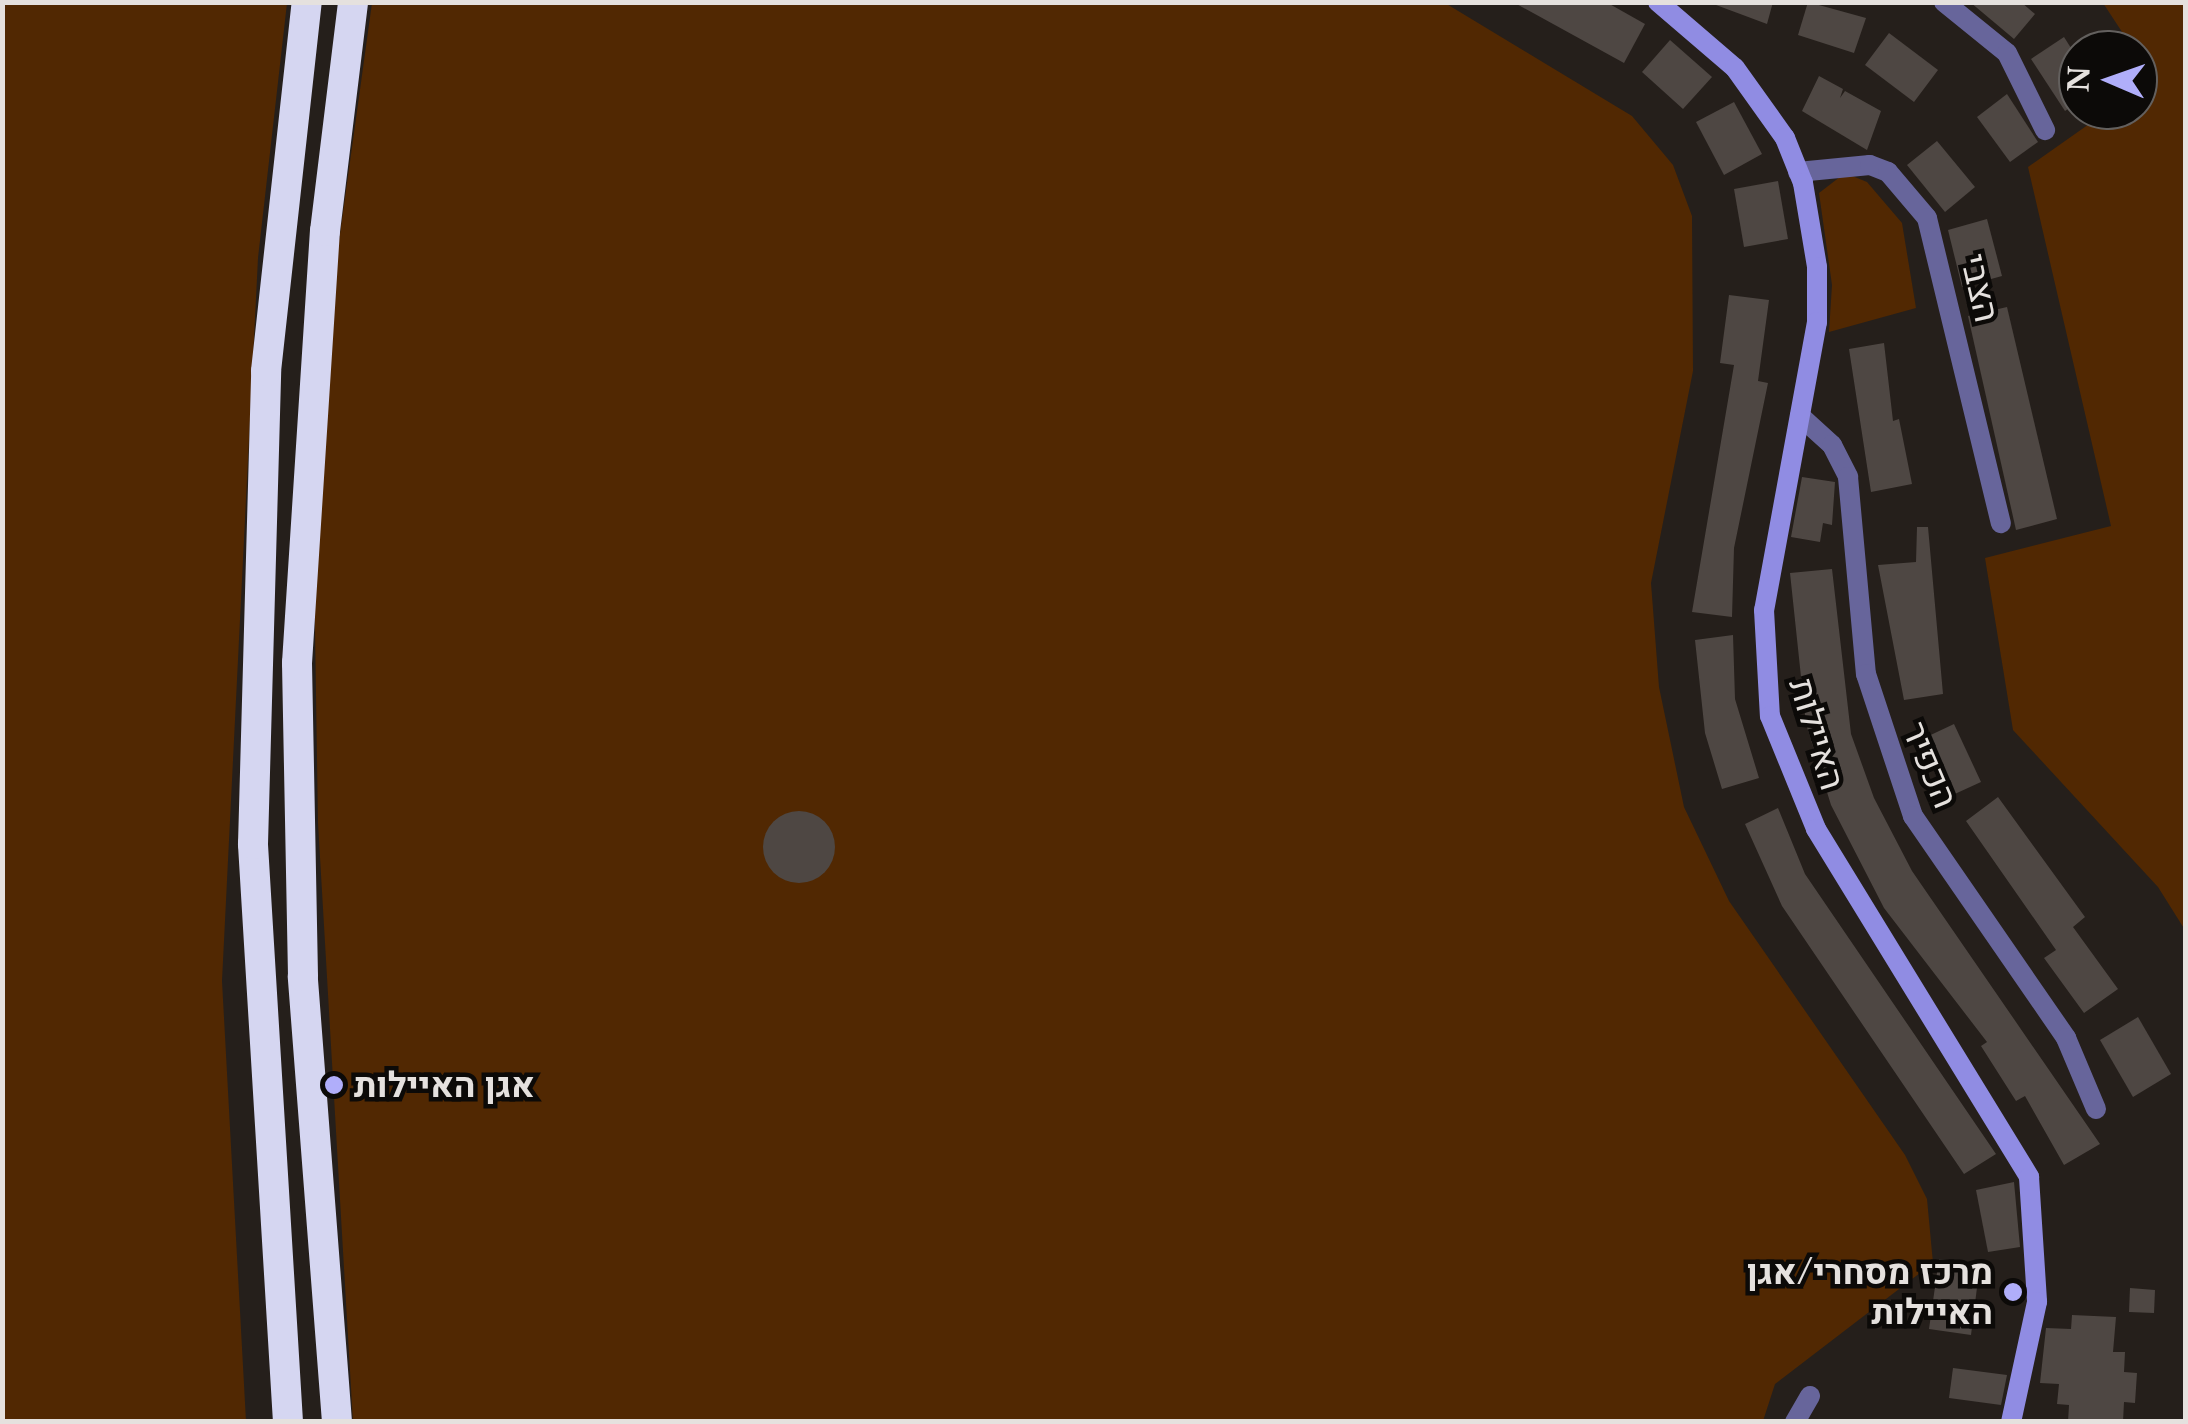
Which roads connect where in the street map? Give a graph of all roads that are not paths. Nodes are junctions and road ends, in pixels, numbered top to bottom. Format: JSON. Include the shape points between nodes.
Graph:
{"nodes":[{"id":1,"x":307,"y":2,"type":"edge"},
{"id":2,"x":353,"y":2,"type":"edge"},
{"id":3,"x":1658,"y":2,"type":"edge"},
{"id":4,"x":1944,"y":2,"type":"edge"},
{"id":5,"x":2045,"y":130,"type":"dead end"},
{"id":6,"x":1798,"y":172,"type":"junction"},
{"id":7,"x":1800,"y":416,"type":"junction"},
{"id":8,"x":2001,"y":523,"type":"dead end"},
{"id":9,"x":2096,"y":1109,"type":"dead end"},
{"id":10,"x":1810,"y":1396,"type":"dead end"},
{"id":11,"x":288,"y":1422,"type":"edge"},
{"id":12,"x":337,"y":1422,"type":"edge"},
{"id":13,"x":1795,"y":1422,"type":"edge"},
{"id":14,"x":2011,"y":1422,"type":"edge"}],
"edges":[{"from":1,"to":11,"type":"highway","via":[[266,371],[253,844]]},
{"from":2,"to":12,"type":"highway","via":[[324,249],[297,683],[303,976]]},
{"from":3,"to":6,"type":"street","name":"האיילות","via":[[1735,68]]},
{"from":4,"to":5,"type":"street","via":[[2007,53]]},
{"from":6,"to":7,"type":"street","name":"האיילות","via":[[1818,267],[1813,366]]},
{"from":6,"to":8,"type":"street","name":"הצבי","via":[[1870,165],[1888,172],[1926,218]]},
{"from":7,"to":9,"type":"street","name":"הכפיר","via":[[1832,445],[1848,478],[1866,674],[1913,816],[2066,1038]]},
{"from":7,"to":14,"type":"street","name":"האיילות","via":[[1764,610],[1770,716],[1816,829],[2029,1178],[2037,1302]]},
{"from":10,"to":13,"type":"street"}]}
